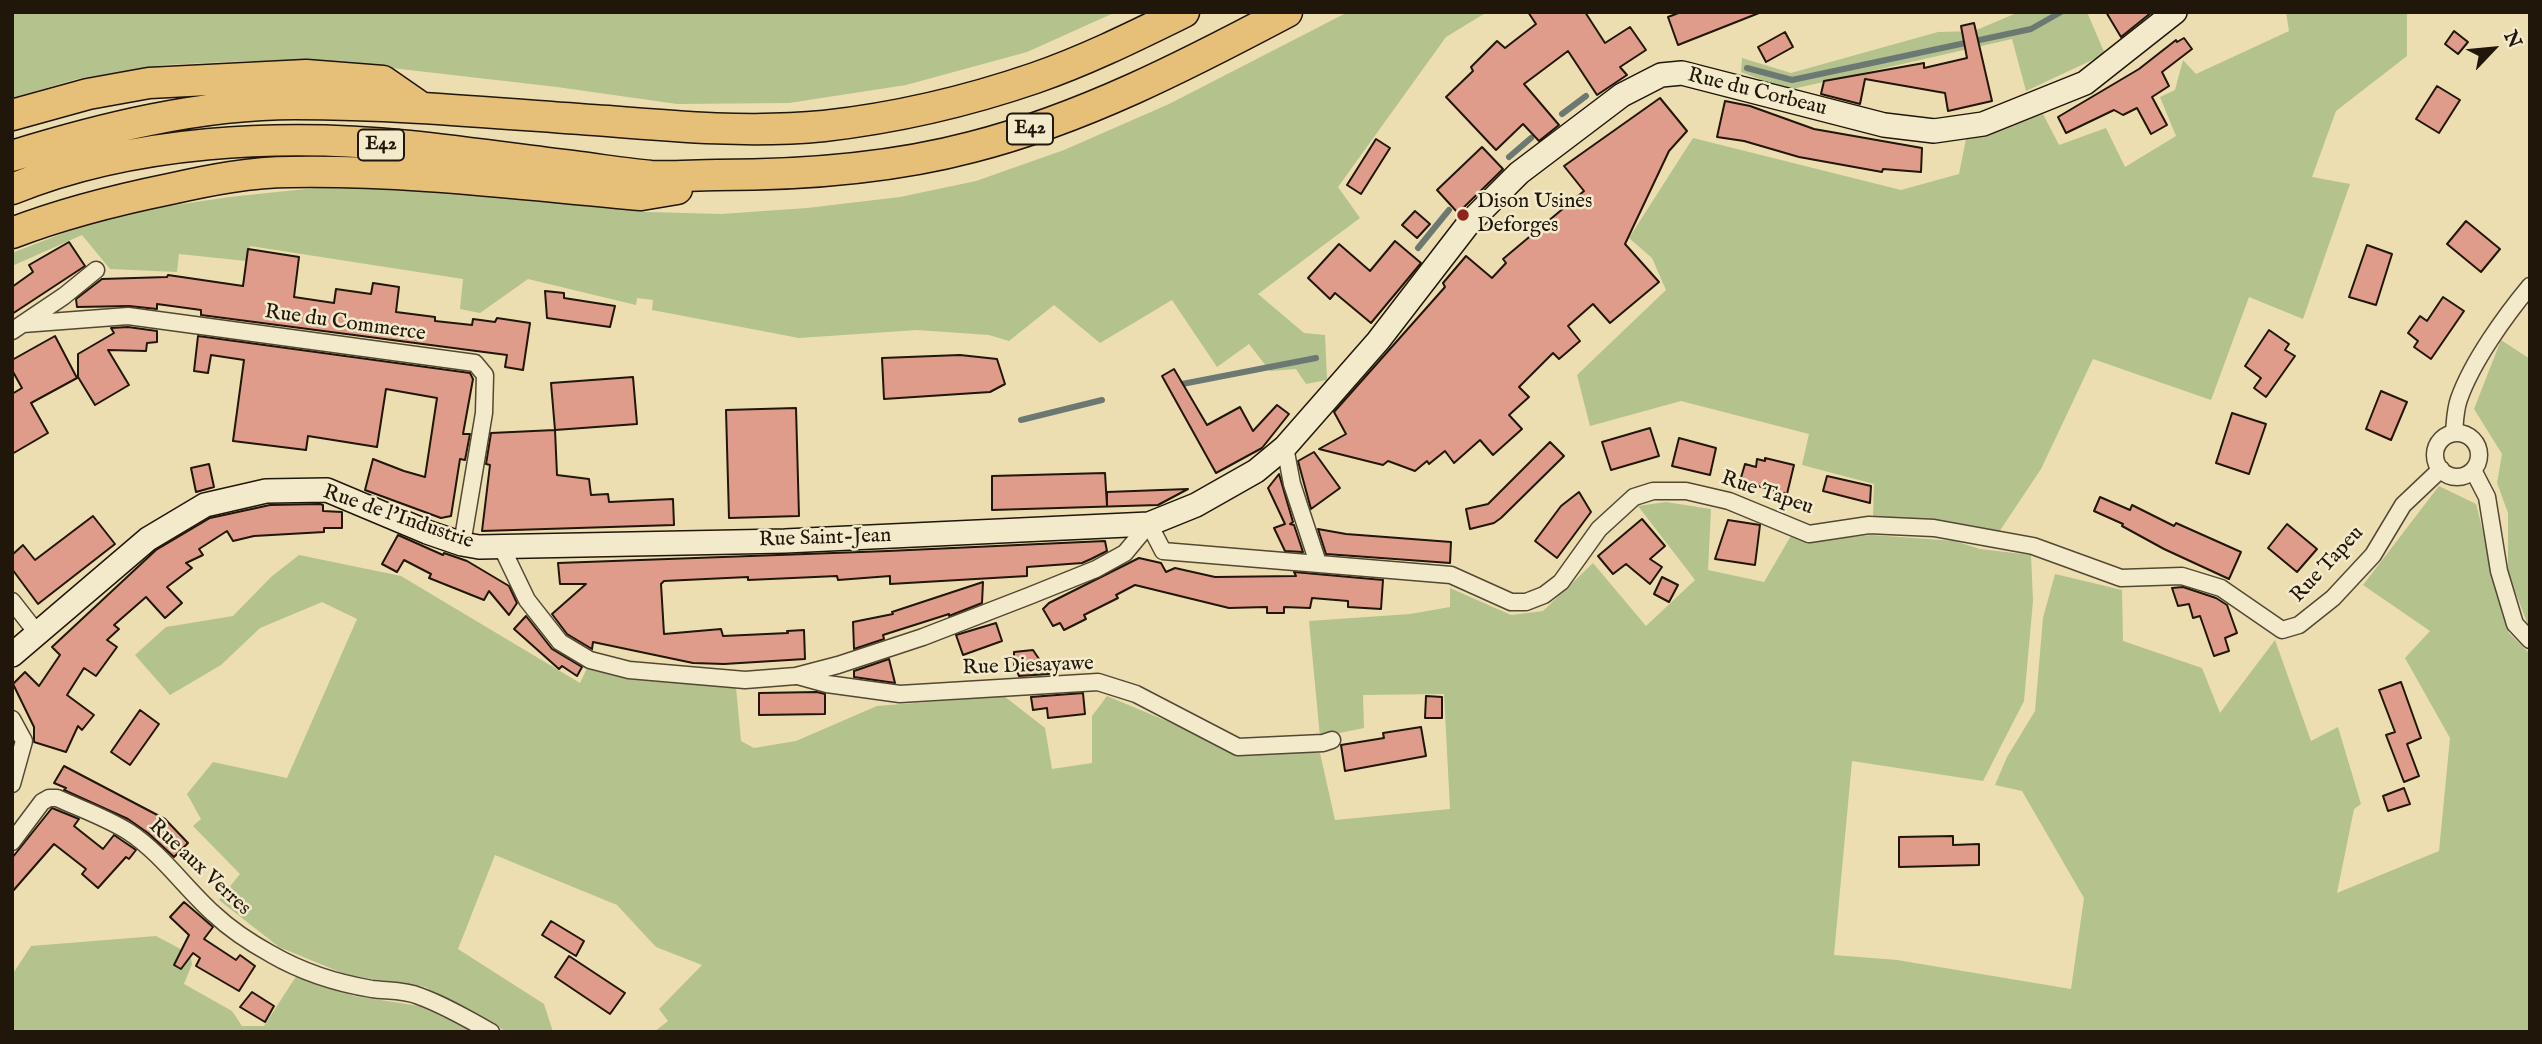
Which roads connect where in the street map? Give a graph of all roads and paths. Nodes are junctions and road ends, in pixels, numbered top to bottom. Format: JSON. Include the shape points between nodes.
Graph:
{"nodes":[{"id":1,"x":1184,"y":12,"type":"edge"},
{"id":2,"x":1287,"y":12,"type":"edge"},
{"id":3,"x":2175,"y":12,"type":"edge"},
{"id":4,"x":422,"y":108,"type":"junction"},
{"id":5,"x":12,"y":115,"type":"edge"},
{"id":6,"x":12,"y":156,"type":"edge"},
{"id":7,"x":753,"y":175,"type":"junction"},
{"id":8,"x":12,"y":189,"type":"edge"},
{"id":9,"x":12,"y":233,"type":"edge"},
{"id":10,"x":96,"y":270,"type":"dead end"},
{"id":11,"x":2530,"y":286,"type":"edge"},
{"id":12,"x":18,"y":328,"type":"edge"},
{"id":13,"x":2454,"y":433,"type":"junction"},
{"id":14,"x":1285,"y":447,"type":"junction"},
{"id":15,"x":2441,"y":469,"type":"junction"},
{"id":16,"x":2473,"y":470,"type":"junction"},
{"id":17,"x":1149,"y":524,"type":"junction"},
{"id":18,"x":462,"y":544,"type":"junction"},
{"id":19,"x":501,"y":546,"type":"junction"},
{"id":20,"x":1318,"y":563,"type":"junction"},
{"id":21,"x":12,"y":601,"type":"edge"},
{"id":22,"x":37,"y":633,"type":"junction"},
{"id":23,"x":2530,"y":640,"type":"edge"},
{"id":24,"x":12,"y":655,"type":"edge"},
{"id":25,"x":796,"y":676,"type":"junction"},
{"id":26,"x":12,"y":719,"type":"edge"},
{"id":27,"x":1332,"y":740,"type":"dead end"},
{"id":28,"x":12,"y":784,"type":"edge"},
{"id":29,"x":12,"y":842,"type":"edge"},
{"id":30,"x":491,"y":1032,"type":"edge"}],
"edges":[{"from":1,"to":4,"type":"highway","number":"E42","via":[[1037,78],[915,110],[824,126],[734,130]]},
{"from":2,"to":7,"type":"highway","number":"E42","via":[[1126,92],[973,147],[835,172]]},
{"from":3,"to":14,"type":"street","name":"Rue du Corbeau","via":[[2085,83],[1983,124],[1934,131],[1884,125],[1682,73],[1661,75],[1622,94],[1520,173],[1469,222],[1378,341]]},
{"from":4,"to":5,"type":"highway","via":[[383,81],[306,75],[149,83]]},
{"from":4,"to":6,"type":"highway","number":"E42","via":[[293,104],[225,109],[150,120]]},
{"from":7,"to":8,"type":"highway","number":"E42","via":[[651,176],[405,146],[232,141],[81,167]]},
{"from":7,"to":9,"type":"highway","via":[[641,195],[393,174],[289,172],[215,180],[115,200]]},
{"from":10,"to":12,"type":"street"},
{"from":11,"to":13,"type":"street","via":[[2483,352],[2459,401]]},
{"from":12,"to":18,"type":"street","name":"Rue du Commerce","via":[[128,316],[475,363],[485,376],[484,413]]},
{"from":13,"to":15,"type":"street","via":[[2440,440],[2435,454]]},
{"from":13,"to":16,"type":"street","via":[[2465,434],[2478,447]]},
{"from":14,"to":17,"type":"street","name":"Rue du Corbeau","via":[[1256,471]]},
{"from":14,"to":20,"type":"street"},
{"from":15,"to":16,"type":"street","via":[[2454,477]]},
{"from":15,"to":20,"type":"street","name":"Rue Tapeu","via":[[2403,505],[2373,555],[2333,597],[2299,625],[2282,630],[2221,588],[2182,576],[2121,578],[2033,547],[1934,528],[1869,525],[1809,534],[1729,501],[1686,491],[1634,496],[1599,529],[1561,582],[1526,602],[1511,602],[1451,576]]},
{"from":16,"to":23,"type":"street","via":[[2487,497],[2499,571],[2515,624]]},
{"from":17,"to":19,"type":"street","name":"Rue Saint-Jean","via":[[785,541]]},
{"from":17,"to":20,"type":"street","name":"Rue Tapeu","via":[[1163,551]]},
{"from":17,"to":25,"type":"street","name":"Rue Diesayawe","via":[[1125,553],[1096,569],[923,637]]},
{"from":18,"to":19,"type":"street","name":"Rue de l'Industrie"},
{"from":18,"to":22,"type":"street","name":"Rue de l'Industrie","via":[[327,490],[267,491],[205,505],[148,539]]},
{"from":19,"to":25,"type":"street","name":"Rue Diesayawe","via":[[527,600],[560,642],[590,660],[629,670],[745,680]]},
{"from":21,"to":22,"type":"street"},
{"from":22,"to":24,"type":"street","name":"Rue de l'Industrie"},
{"from":25,"to":27,"type":"street","name":"Rue Diesayawe","via":[[900,694],[1098,682],[1136,694],[1238,747]]},
{"from":26,"to":28,"type":"street","via":[[24,741]]},
{"from":29,"to":30,"type":"street","name":"Rue aux Verres","via":[[42,802],[57,798],[132,834],[213,913],[273,956],[331,981],[417,995]]}]}
